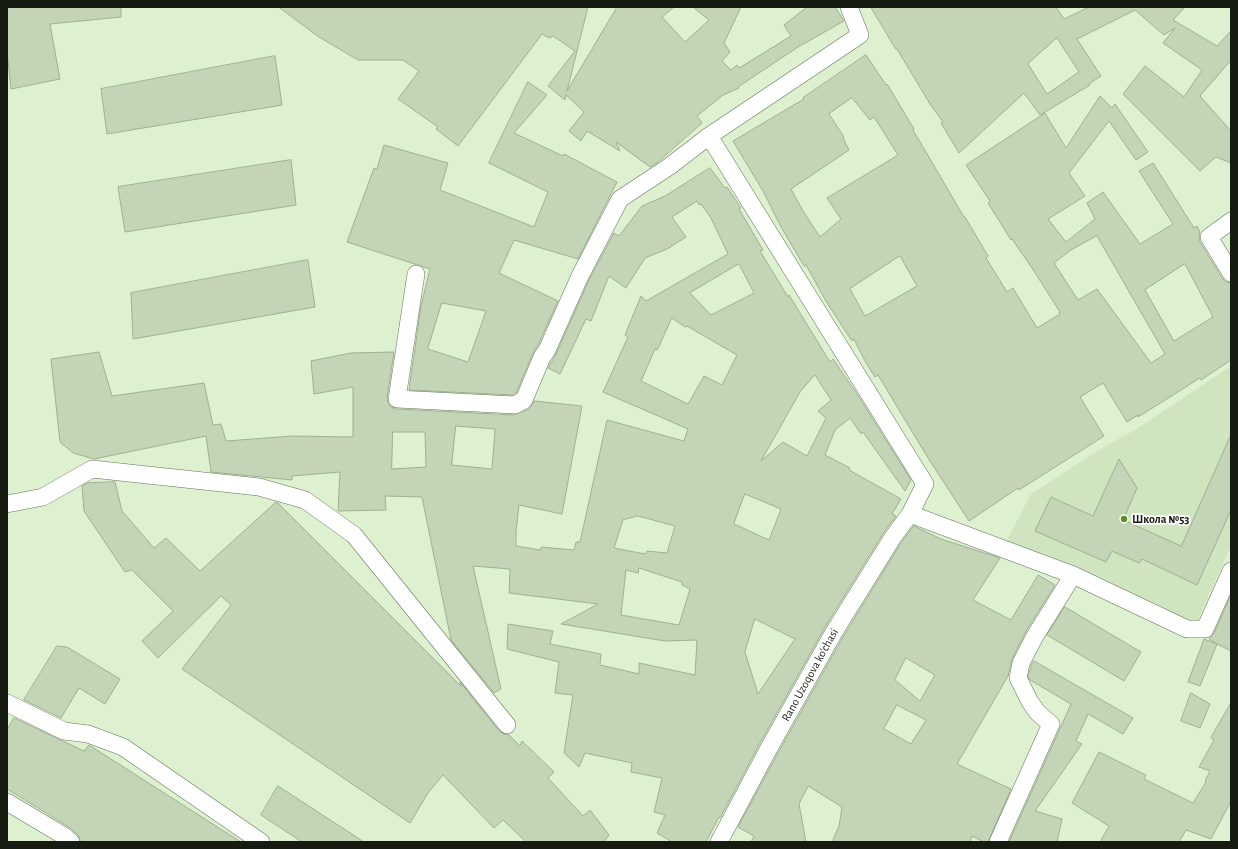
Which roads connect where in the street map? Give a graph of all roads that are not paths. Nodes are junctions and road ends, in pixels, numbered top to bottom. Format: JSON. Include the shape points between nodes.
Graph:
{"nodes":[{"id":1,"x":848,"y":7,"type":"edge"},
{"id":2,"x":709,"y":136,"type":"junction"},
{"id":3,"x":1231,"y":221,"type":"edge"},
{"id":4,"x":1231,"y":273,"type":"edge"},
{"id":5,"x":416,"y":274,"type":"dead end"},
{"id":6,"x":7,"y":504,"type":"edge"},
{"id":7,"x":910,"y":514,"type":"junction"},
{"id":8,"x":1231,"y":571,"type":"edge"},
{"id":9,"x":1073,"y":575,"type":"junction"},
{"id":10,"x":7,"y":703,"type":"edge"},
{"id":11,"x":507,"y":725,"type":"dead end"},
{"id":12,"x":7,"y":802,"type":"edge"},
{"id":13,"x":71,"y":842,"type":"edge"},
{"id":14,"x":261,"y":842,"type":"edge"},
{"id":15,"x":719,"y":842,"type":"edge"},
{"id":16,"x":998,"y":842,"type":"edge"}],
"edges":[{"from":1,"to":2,"type":"street","via":[[860,35]]},
{"from":2,"to":5,"type":"street","via":[[620,200],[580,276],[524,400],[515,405],[398,399]]},
{"from":2,"to":7,"type":"street","name":"Rano Uzoqova ko'chasi","via":[[925,484]]},
{"from":3,"to":4,"type":"street","via":[[1209,237]]},
{"from":6,"to":11,"type":"street","via":[[43,496],[92,469],[259,487],[305,500],[354,534]]},
{"from":7,"to":9,"type":"street"},
{"from":7,"to":15,"type":"street","name":"Rano Uzoqova ko'chasi","via":[[893,536],[834,632]]},
{"from":8,"to":9,"type":"street","via":[[1205,629],[1187,629]]},
{"from":9,"to":16,"type":"street","via":[[1021,663],[1018,678],[1030,702],[1051,724]]},
{"from":10,"to":14,"type":"street","via":[[64,731],[88,734],[123,747]]},
{"from":12,"to":13,"type":"street"}]}
